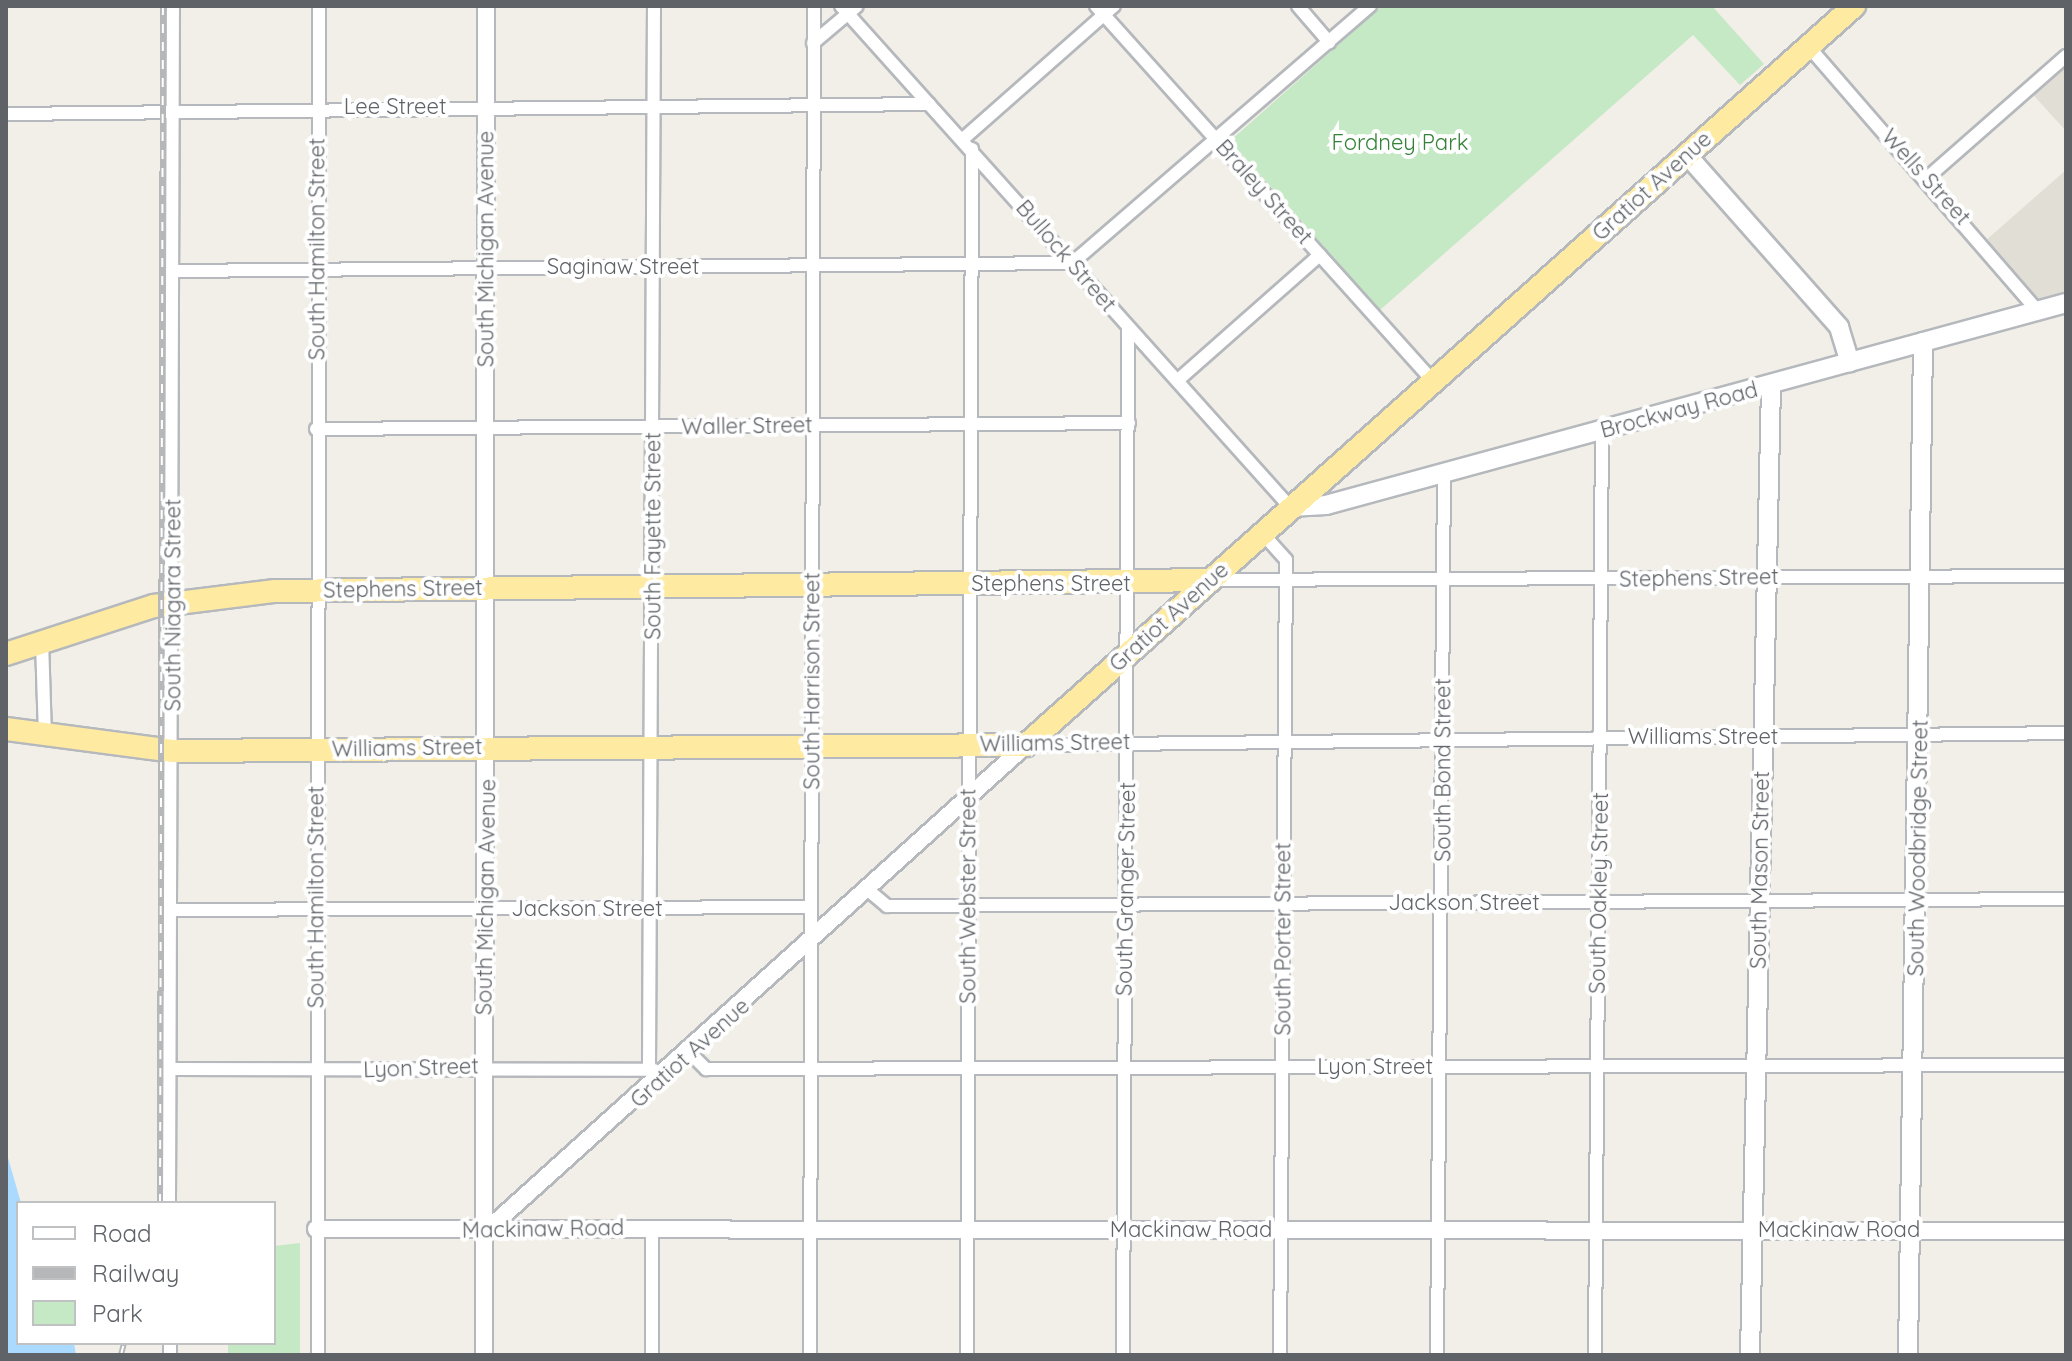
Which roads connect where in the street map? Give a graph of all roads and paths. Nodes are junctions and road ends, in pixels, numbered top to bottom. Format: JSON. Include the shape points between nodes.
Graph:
{"nodes":[{"id":1,"x":173,"y":6,"type":"edge"},
{"id":2,"x":319,"y":6,"type":"edge"},
{"id":3,"x":486,"y":6,"type":"edge"},
{"id":4,"x":654,"y":6,"type":"edge"},
{"id":5,"x":814,"y":6,"type":"edge"},
{"id":6,"x":1298,"y":6,"type":"edge"},
{"id":7,"x":1370,"y":6,"type":"edge"},
{"id":8,"x":1854,"y":6,"type":"edge"},
{"id":9,"x":848,"y":8,"type":"edge"},
{"id":10,"x":1105,"y":9,"type":"edge"},
{"id":11,"x":1329,"y":42,"type":"junction"},
{"id":12,"x":813,"y":43,"type":"junction"},
{"id":13,"x":1809,"y":47,"type":"junction"},
{"id":14,"x":2066,"y":56,"type":"edge"},
{"id":15,"x":929,"y":104,"type":"junction"},
{"id":16,"x":485,"y":106,"type":"junction"},
{"id":17,"x":653,"y":106,"type":"junction"},
{"id":18,"x":813,"y":106,"type":"junction"},
{"id":19,"x":319,"y":107,"type":"junction"},
{"id":20,"x":173,"y":109,"type":"junction"},
{"id":21,"x":6,"y":114,"type":"edge"},
{"id":22,"x":963,"y":139,"type":"junction"},
{"id":23,"x":1218,"y":139,"type":"junction"},
{"id":24,"x":972,"y":149,"type":"junction"},
{"id":25,"x":1687,"y":155,"type":"junction"},
{"id":26,"x":1927,"y":178,"type":"junction"},
{"id":27,"x":1320,"y":255,"type":"junction"},
{"id":28,"x":1072,"y":263,"type":"junction"},
{"id":29,"x":972,"y":264,"type":"junction"},
{"id":30,"x":813,"y":266,"type":"junction"},
{"id":31,"x":317,"y":268,"type":"junction"},
{"id":32,"x":486,"y":268,"type":"junction"},
{"id":33,"x":654,"y":268,"type":"junction"},
{"id":34,"x":173,"y":271,"type":"junction"},
{"id":35,"x":2066,"y":303,"type":"edge"},
{"id":36,"x":2037,"y":310,"type":"junction"},
{"id":37,"x":1128,"y":328,"type":"junction"},
{"id":38,"x":1923,"y":342,"type":"junction"},
{"id":39,"x":1850,"y":362,"type":"junction"},
{"id":40,"x":1178,"y":380,"type":"junction"},
{"id":41,"x":1432,"y":380,"type":"junction"},
{"id":42,"x":1771,"y":385,"type":"junction"},
{"id":43,"x":1129,"y":423,"type":"junction"},
{"id":44,"x":812,"y":425,"type":"junction"},
{"id":45,"x":971,"y":425,"type":"junction"},
{"id":46,"x":486,"y":427,"type":"junction"},
{"id":47,"x":653,"y":427,"type":"junction"},
{"id":48,"x":316,"y":429,"type":"junction"},
{"id":49,"x":1602,"y":430,"type":"junction"},
{"id":50,"x":1444,"y":473,"type":"junction"},
{"id":51,"x":1290,"y":507,"type":"junction"},
{"id":52,"x":1262,"y":533,"type":"junction"},
{"id":53,"x":2066,"y":576,"type":"edge"},
{"id":54,"x":1765,"y":577,"type":"junction"},
{"id":55,"x":1923,"y":577,"type":"junction"},
{"id":56,"x":1211,"y":580,"type":"junction"},
{"id":57,"x":1602,"y":580,"type":"junction"},
{"id":58,"x":1445,"y":581,"type":"junction"},
{"id":59,"x":1284,"y":583,"type":"junction"},
{"id":60,"x":1126,"y":584,"type":"junction"},
{"id":61,"x":968,"y":585,"type":"junction"},
{"id":62,"x":811,"y":586,"type":"junction"},
{"id":63,"x":486,"y":588,"type":"junction"},
{"id":64,"x":653,"y":588,"type":"junction"},
{"id":65,"x":317,"y":590,"type":"junction"},
{"id":66,"x":173,"y":603,"type":"junction"},
{"id":67,"x":42,"y":641,"type":"junction"},
{"id":68,"x":6,"y":654,"type":"edge"},
{"id":69,"x":1126,"y":655,"type":"junction"},
{"id":70,"x":6,"y":729,"type":"edge"},
{"id":71,"x":2066,"y":733,"type":"edge"},
{"id":72,"x":1921,"y":735,"type":"junction"},
{"id":73,"x":45,"y":736,"type":"junction"},
{"id":74,"x":1443,"y":738,"type":"junction"},
{"id":75,"x":1600,"y":738,"type":"junction"},
{"id":76,"x":1763,"y":738,"type":"junction"},
{"id":77,"x":1285,"y":740,"type":"junction"},
{"id":78,"x":1127,"y":742,"type":"junction"},
{"id":79,"x":968,"y":744,"type":"junction"},
{"id":80,"x":811,"y":745,"type":"junction"},
{"id":81,"x":1026,"y":745,"type":"junction"},
{"id":82,"x":652,"y":746,"type":"junction"},
{"id":83,"x":487,"y":748,"type":"junction"},
{"id":84,"x":316,"y":749,"type":"junction"},
{"id":85,"x":173,"y":751,"type":"junction"},
{"id":86,"x":969,"y":798,"type":"junction"},
{"id":87,"x":868,"y":890,"type":"junction"},
{"id":88,"x":2066,"y":899,"type":"edge"},
{"id":89,"x":1917,"y":900,"type":"junction"},
{"id":90,"x":1759,"y":901,"type":"junction"},
{"id":91,"x":1442,"y":903,"type":"junction"},
{"id":92,"x":1600,"y":903,"type":"junction"},
{"id":93,"x":967,"y":905,"type":"junction"},
{"id":94,"x":1126,"y":905,"type":"junction"},
{"id":95,"x":1283,"y":905,"type":"junction"},
{"id":96,"x":810,"y":907,"type":"junction"},
{"id":97,"x":315,"y":908,"type":"junction"},
{"id":98,"x":484,"y":909,"type":"junction"},
{"id":99,"x":652,"y":909,"type":"junction"},
{"id":100,"x":173,"y":910,"type":"junction"},
{"id":101,"x":811,"y":942,"type":"junction"},
{"id":102,"x":690,"y":1053,"type":"junction"},
{"id":103,"x":649,"y":1065,"type":"junction"},
{"id":104,"x":2066,"y":1065,"type":"edge"},
{"id":105,"x":484,"y":1066,"type":"junction"},
{"id":106,"x":1441,"y":1066,"type":"junction"},
{"id":107,"x":1597,"y":1066,"type":"junction"},
{"id":108,"x":1756,"y":1066,"type":"junction"},
{"id":109,"x":1915,"y":1066,"type":"junction"},
{"id":110,"x":1282,"y":1067,"type":"junction"},
{"id":111,"x":173,"y":1069,"type":"junction"},
{"id":112,"x":811,"y":1069,"type":"junction"},
{"id":113,"x":968,"y":1069,"type":"junction"},
{"id":114,"x":1124,"y":1069,"type":"junction"},
{"id":115,"x":315,"y":1070,"type":"junction"},
{"id":116,"x":662,"y":1078,"type":"junction"},
{"id":117,"x":169,"y":1201,"type":"edge"},
{"id":118,"x":652,"y":1228,"type":"junction"},
{"id":119,"x":316,"y":1229,"type":"junction"},
{"id":120,"x":967,"y":1229,"type":"junction"},
{"id":121,"x":1124,"y":1229,"type":"junction"},
{"id":122,"x":810,"y":1230,"type":"junction"},
{"id":123,"x":1281,"y":1230,"type":"junction"},
{"id":124,"x":1440,"y":1230,"type":"junction"},
{"id":125,"x":1595,"y":1230,"type":"junction"},
{"id":126,"x":1910,"y":1230,"type":"junction"},
{"id":127,"x":486,"y":1231,"type":"junction"},
{"id":128,"x":1753,"y":1231,"type":"junction"},
{"id":129,"x":2066,"y":1231,"type":"edge"},
{"id":130,"x":318,"y":1355,"type":"edge"},
{"id":131,"x":484,"y":1355,"type":"edge"},
{"id":132,"x":652,"y":1355,"type":"edge"},
{"id":133,"x":810,"y":1355,"type":"edge"},
{"id":134,"x":967,"y":1355,"type":"edge"},
{"id":135,"x":1123,"y":1355,"type":"edge"},
{"id":136,"x":1280,"y":1355,"type":"edge"},
{"id":137,"x":1437,"y":1355,"type":"edge"},
{"id":138,"x":1595,"y":1355,"type":"edge"},
{"id":139,"x":1750,"y":1355,"type":"edge"},
{"id":140,"x":1908,"y":1355,"type":"edge"}],
"edges":[{"from":1,"to":20,"type":"street","name":"South Niagara Street"},
{"from":2,"to":19,"type":"street","name":"South Hamilton Street"},
{"from":3,"to":16,"type":"street","name":"South Michigan Avenue"},
{"from":4,"to":17,"type":"street","name":"South Fayette Street"},
{"from":5,"to":12,"type":"street","name":"South Harrison Street"},
{"from":6,"to":11,"type":"street"},
{"from":7,"to":11,"type":"street"},
{"from":8,"to":13,"type":"highway","name":"Gratiot Avenue"},
{"from":9,"to":12,"type":"street"},
{"from":9,"to":15,"type":"street","name":"Bullock Street"},
{"from":10,"to":22,"type":"street"},
{"from":10,"to":23,"type":"street","name":"Braley Street"},
{"from":11,"to":23,"type":"street"},
{"from":12,"to":18,"type":"street","name":"South Harrison Street"},
{"from":13,"to":25,"type":"highway","name":"Gratiot Avenue"},
{"from":13,"to":26,"type":"street","name":"Wells Street"},
{"from":14,"to":26,"type":"street"},
{"from":15,"to":18,"type":"street","name":"Lee Street"},
{"from":15,"to":22,"type":"street","name":"Bullock Street"},
{"from":16,"to":17,"type":"street","name":"Lee Street"},
{"from":16,"to":19,"type":"street","name":"Lee Street"},
{"from":16,"to":32,"type":"street","name":"South Michigan Avenue"},
{"from":17,"to":18,"type":"street","name":"Lee Street"},
{"from":17,"to":33,"type":"street","name":"South Fayette Street"},
{"from":18,"to":30,"type":"street","name":"South Harrison Street"},
{"from":19,"to":20,"type":"street","name":"Lee Street"},
{"from":19,"to":31,"type":"street","name":"South Hamilton Street"},
{"from":20,"to":21,"type":"street","name":"Lee Street"},
{"from":20,"to":34,"type":"street","name":"South Niagara Street"},
{"from":22,"to":24,"type":"street","name":"Bullock Street"},
{"from":23,"to":27,"type":"street","name":"Braley Street"},
{"from":23,"to":28,"type":"street"},
{"from":24,"to":28,"type":"street","name":"Bullock Street"},
{"from":24,"to":29,"type":"street","name":"South Webster Street"},
{"from":25,"to":39,"type":"main road","via":[[1839,327]]},
{"from":25,"to":41,"type":"highway","name":"Gratiot Avenue"},
{"from":26,"to":36,"type":"street","name":"Wells Street"},
{"from":27,"to":40,"type":"street"},
{"from":27,"to":41,"type":"street","name":"Braley Street"},
{"from":28,"to":29,"type":"street","name":"Saginaw Street"},
{"from":28,"to":37,"type":"street","name":"Bullock Street"},
{"from":29,"to":30,"type":"street","name":"Saginaw Street"},
{"from":29,"to":45,"type":"street","name":"South Webster Street"},
{"from":30,"to":33,"type":"street","name":"Saginaw Street"},
{"from":30,"to":44,"type":"street","name":"South Harrison Street"},
{"from":31,"to":32,"type":"street","name":"Saginaw Street"},
{"from":31,"to":34,"type":"street","name":"Saginaw Street"},
{"from":31,"to":48,"type":"street","name":"South Hamilton Street"},
{"from":32,"to":33,"type":"street","name":"Saginaw Street"},
{"from":32,"to":46,"type":"street","name":"South Michigan Avenue"},
{"from":33,"to":47,"type":"street","name":"South Fayette Street"},
{"from":34,"to":66,"type":"street","name":"South Niagara Street"},
{"from":35,"to":36,"type":"main road","name":"Brockway Road"},
{"from":36,"to":38,"type":"main road","name":"Brockway Road"},
{"from":37,"to":40,"type":"street","name":"Bullock Street"},
{"from":37,"to":43,"type":"street","name":"South Granger Street"},
{"from":38,"to":39,"type":"main road","name":"Brockway Road"},
{"from":38,"to":55,"type":"main road","name":"South Woodbridge Street"},
{"from":39,"to":42,"type":"main road","name":"Brockway Road"},
{"from":40,"to":51,"type":"street","name":"Bullock Street"},
{"from":41,"to":51,"type":"highway","name":"Gratiot Avenue"},
{"from":42,"to":49,"type":"main road","name":"Brockway Road"},
{"from":42,"to":54,"type":"main road","name":"South Mason Street"},
{"from":43,"to":45,"type":"street","name":"Waller Street"},
{"from":43,"to":60,"type":"street","name":"South Granger Street"},
{"from":44,"to":45,"type":"street","name":"Waller Street"},
{"from":44,"to":47,"type":"street","name":"Waller Street"},
{"from":44,"to":62,"type":"street","name":"South Harrison Street"},
{"from":45,"to":61,"type":"street","name":"South Webster Street"},
{"from":46,"to":47,"type":"street","name":"Waller Street"},
{"from":46,"to":48,"type":"street","name":"Waller Street"},
{"from":46,"to":63,"type":"street","name":"South Michigan Avenue"},
{"from":47,"to":64,"type":"street","name":"South Fayette Street"},
{"from":48,"to":65,"type":"street","name":"South Hamilton Street"},
{"from":49,"to":50,"type":"main road","name":"Brockway Road"},
{"from":49,"to":57,"type":"street","name":"South Oakley Street"},
{"from":50,"to":51,"type":"main road","name":"Brockway Road"},
{"from":50,"to":58,"type":"street","name":"South Bond Street"},
{"from":51,"to":52,"type":"highway","name":"Gratiot Avenue"},
{"from":52,"to":56,"type":"highway","name":"Gratiot Avenue"},
{"from":52,"to":59,"type":"street","name":"South Porter Street","via":[[1286,560]]},
{"from":53,"to":55,"type":"street","name":"Stephens Street"},
{"from":54,"to":55,"type":"street","name":"Stephens Street"},
{"from":54,"to":57,"type":"street","name":"Stephens Street"},
{"from":54,"to":76,"type":"main road","name":"South Mason Street"},
{"from":55,"to":72,"type":"main road","name":"South Woodbridge Street"},
{"from":56,"to":59,"type":"street","name":"Stephens Street"},
{"from":56,"to":60,"type":"highway","name":"Stephens Street"},
{"from":56,"to":69,"type":"highway","name":"Gratiot Avenue"},
{"from":57,"to":58,"type":"street","name":"Stephens Street"},
{"from":57,"to":75,"type":"street","name":"South Oakley Street"},
{"from":58,"to":59,"type":"street","name":"Stephens Street"},
{"from":58,"to":74,"type":"street","name":"South Bond Street"},
{"from":59,"to":77,"type":"street","name":"South Porter Street"},
{"from":60,"to":61,"type":"highway","name":"Stephens Street"},
{"from":60,"to":69,"type":"street","name":"South Granger Street"},
{"from":61,"to":62,"type":"highway","name":"Stephens Street"},
{"from":61,"to":79,"type":"street","name":"South Webster Street"},
{"from":62,"to":64,"type":"highway","name":"Stephens Street"},
{"from":62,"to":80,"type":"street","name":"South Harrison Street"},
{"from":63,"to":64,"type":"highway","name":"Stephens Street"},
{"from":63,"to":65,"type":"highway","name":"Stephens Street"},
{"from":63,"to":83,"type":"street","name":"South Michigan Avenue"},
{"from":64,"to":82,"type":"street","name":"South Fayette Street"},
{"from":65,"to":66,"type":"highway","name":"Stephens Street"},
{"from":65,"to":84,"type":"street","name":"South Hamilton Street"},
{"from":66,"to":67,"type":"highway","name":"Stephens Street"},
{"from":66,"to":85,"type":"street","name":"South Niagara Street"},
{"from":67,"to":68,"type":"highway","name":"Stephens Street"},
{"from":67,"to":73,"type":"street"},
{"from":69,"to":78,"type":"street","name":"South Granger Street"},
{"from":69,"to":81,"type":"highway","name":"Gratiot Avenue"},
{"from":70,"to":73,"type":"highway","name":"Williams Street"},
{"from":71,"to":72,"type":"street","name":"Williams Street"},
{"from":72,"to":76,"type":"street","name":"Williams Street"},
{"from":72,"to":89,"type":"main road","name":"South Woodbridge Street"},
{"from":73,"to":85,"type":"highway","name":"Williams Street"},
{"from":74,"to":75,"type":"street","name":"Williams Street"},
{"from":74,"to":77,"type":"street","name":"Williams Street"},
{"from":74,"to":91,"type":"street","name":"South Bond Street"},
{"from":75,"to":76,"type":"street","name":"Williams Street"},
{"from":75,"to":92,"type":"street","name":"South Oakley Street"},
{"from":76,"to":90,"type":"main road","name":"South Mason Street"},
{"from":77,"to":78,"type":"street","name":"Williams Street"},
{"from":77,"to":95,"type":"street","name":"South Porter Street"},
{"from":78,"to":81,"type":"street","name":"Williams Street"},
{"from":78,"to":94,"type":"street","name":"South Granger Street"},
{"from":79,"to":80,"type":"highway","name":"Williams Street"},
{"from":79,"to":81,"type":"highway","name":"Williams Street"},
{"from":79,"to":86,"type":"street","name":"South Webster Street"},
{"from":80,"to":82,"type":"highway","name":"Williams Street"},
{"from":80,"to":96,"type":"street","name":"South Harrison Street"},
{"from":81,"to":86,"type":"street","name":"Gratiot Avenue"},
{"from":82,"to":83,"type":"highway","name":"Williams Street"},
{"from":82,"to":99,"type":"street","name":"South Fayette Street"},
{"from":83,"to":84,"type":"highway","name":"Williams Street"},
{"from":83,"to":98,"type":"street","name":"South Michigan Avenue"},
{"from":84,"to":85,"type":"highway","name":"Williams Street"},
{"from":84,"to":97,"type":"street","name":"South Hamilton Street"},
{"from":85,"to":100,"type":"street","name":"South Niagara Street"},
{"from":86,"to":87,"type":"street","name":"Gratiot Avenue"},
{"from":86,"to":93,"type":"street","name":"South Webster Street"},
{"from":87,"to":93,"type":"street","name":"Jackson Street","via":[[887,906]]},
{"from":87,"to":101,"type":"street","name":"Gratiot Avenue"},
{"from":88,"to":89,"type":"street","name":"Jackson Street"},
{"from":89,"to":90,"type":"street","name":"Jackson Street"},
{"from":89,"to":109,"type":"main road","name":"South Woodbridge Street"},
{"from":90,"to":92,"type":"street","name":"Jackson Street"},
{"from":90,"to":108,"type":"main road","name":"South Mason Street"},
{"from":91,"to":92,"type":"street","name":"Jackson Street"},
{"from":91,"to":95,"type":"street","name":"Jackson Street"},
{"from":91,"to":106,"type":"street","name":"South Bond Street"},
{"from":92,"to":107,"type":"street","name":"South Oakley Street"},
{"from":93,"to":94,"type":"street","name":"Jackson Street"},
{"from":93,"to":113,"type":"street","name":"South Webster Street"},
{"from":94,"to":95,"type":"street","name":"Jackson Street"},
{"from":94,"to":114,"type":"street","name":"South Granger Street"},
{"from":95,"to":110,"type":"street","name":"South Porter Street"},
{"from":96,"to":99,"type":"street","name":"Jackson Street"},
{"from":96,"to":101,"type":"street","name":"South Harrison Street"},
{"from":97,"to":98,"type":"street","name":"Jackson Street"},
{"from":97,"to":100,"type":"street","name":"Jackson Street"},
{"from":97,"to":115,"type":"street","name":"South Hamilton Street"},
{"from":98,"to":99,"type":"street","name":"Jackson Street"},
{"from":98,"to":105,"type":"street","name":"South Michigan Avenue"},
{"from":99,"to":103,"type":"street","name":"South Fayette Street"},
{"from":100,"to":111,"type":"street","name":"South Niagara Street"},
{"from":101,"to":102,"type":"street","name":"Gratiot Avenue"},
{"from":101,"to":112,"type":"street","name":"South Harrison Street"},
{"from":102,"to":112,"type":"street","name":"Lyon Street","via":[[706,1069]]},
{"from":102,"to":116,"type":"street","name":"Gratiot Avenue"},
{"from":103,"to":105,"type":"street","name":"Lyon Street"},
{"from":103,"to":116,"type":"street"},
{"from":104,"to":109,"type":"street","name":"Lyon Street"},
{"from":105,"to":115,"type":"street","name":"Lyon Street"},
{"from":105,"to":127,"type":"street","name":"South Michigan Avenue"},
{"from":106,"to":107,"type":"street","name":"Lyon Street"},
{"from":106,"to":110,"type":"street","name":"Lyon Street"},
{"from":106,"to":124,"type":"street","name":"South Bond Street"},
{"from":107,"to":108,"type":"street","name":"Lyon Street"},
{"from":107,"to":125,"type":"street","name":"South Oakley Street"},
{"from":108,"to":109,"type":"street","name":"Lyon Street"},
{"from":108,"to":128,"type":"main road","name":"South Mason Street"},
{"from":109,"to":126,"type":"main road","name":"South Woodbridge Street"},
{"from":110,"to":114,"type":"street","name":"Lyon Street"},
{"from":110,"to":123,"type":"street","name":"South Porter Street"},
{"from":111,"to":115,"type":"street","name":"Lyon Street"},
{"from":111,"to":117,"type":"street","name":"South Niagara Street"},
{"from":112,"to":113,"type":"street","name":"Lyon Street"},
{"from":112,"to":122,"type":"street","name":"South Harrison Street"},
{"from":113,"to":114,"type":"street","name":"Lyon Street"},
{"from":113,"to":120,"type":"street","name":"South Webster Street"},
{"from":114,"to":121,"type":"street","name":"South Granger Street"},
{"from":115,"to":119,"type":"street","name":"South Hamilton Street"},
{"from":116,"to":127,"type":"street","name":"Gratiot Avenue"},
{"from":118,"to":122,"type":"street","name":"Mackinaw Road"},
{"from":118,"to":127,"type":"street","name":"Mackinaw Road"},
{"from":118,"to":132,"type":"street"},
{"from":119,"to":127,"type":"street","name":"Mackinaw Road"},
{"from":119,"to":130,"type":"street","name":"South Hamilton Street"},
{"from":120,"to":121,"type":"street","name":"Mackinaw Road"},
{"from":120,"to":122,"type":"street","name":"Mackinaw Road"},
{"from":120,"to":134,"type":"street","name":"South Webster Street"},
{"from":121,"to":123,"type":"street","name":"Mackinaw Road"},
{"from":121,"to":135,"type":"street","name":"South Granger Street"},
{"from":122,"to":133,"type":"street","name":"South Harrison Street"},
{"from":123,"to":124,"type":"street","name":"Mackinaw Road"},
{"from":123,"to":136,"type":"street","name":"South Porter Street"},
{"from":124,"to":125,"type":"street","name":"Mackinaw Road"},
{"from":124,"to":137,"type":"street","name":"South Bond Street"},
{"from":125,"to":128,"type":"street","name":"Mackinaw Road"},
{"from":125,"to":138,"type":"street","name":"South Oakley Street"},
{"from":126,"to":128,"type":"street","name":"Mackinaw Road"},
{"from":126,"to":129,"type":"street","name":"Mackinaw Road"},
{"from":126,"to":140,"type":"main road","name":"South Woodbridge Street"},
{"from":127,"to":131,"type":"street","name":"South Michigan Avenue"},
{"from":128,"to":139,"type":"main road","name":"South Mason Street"}]}
